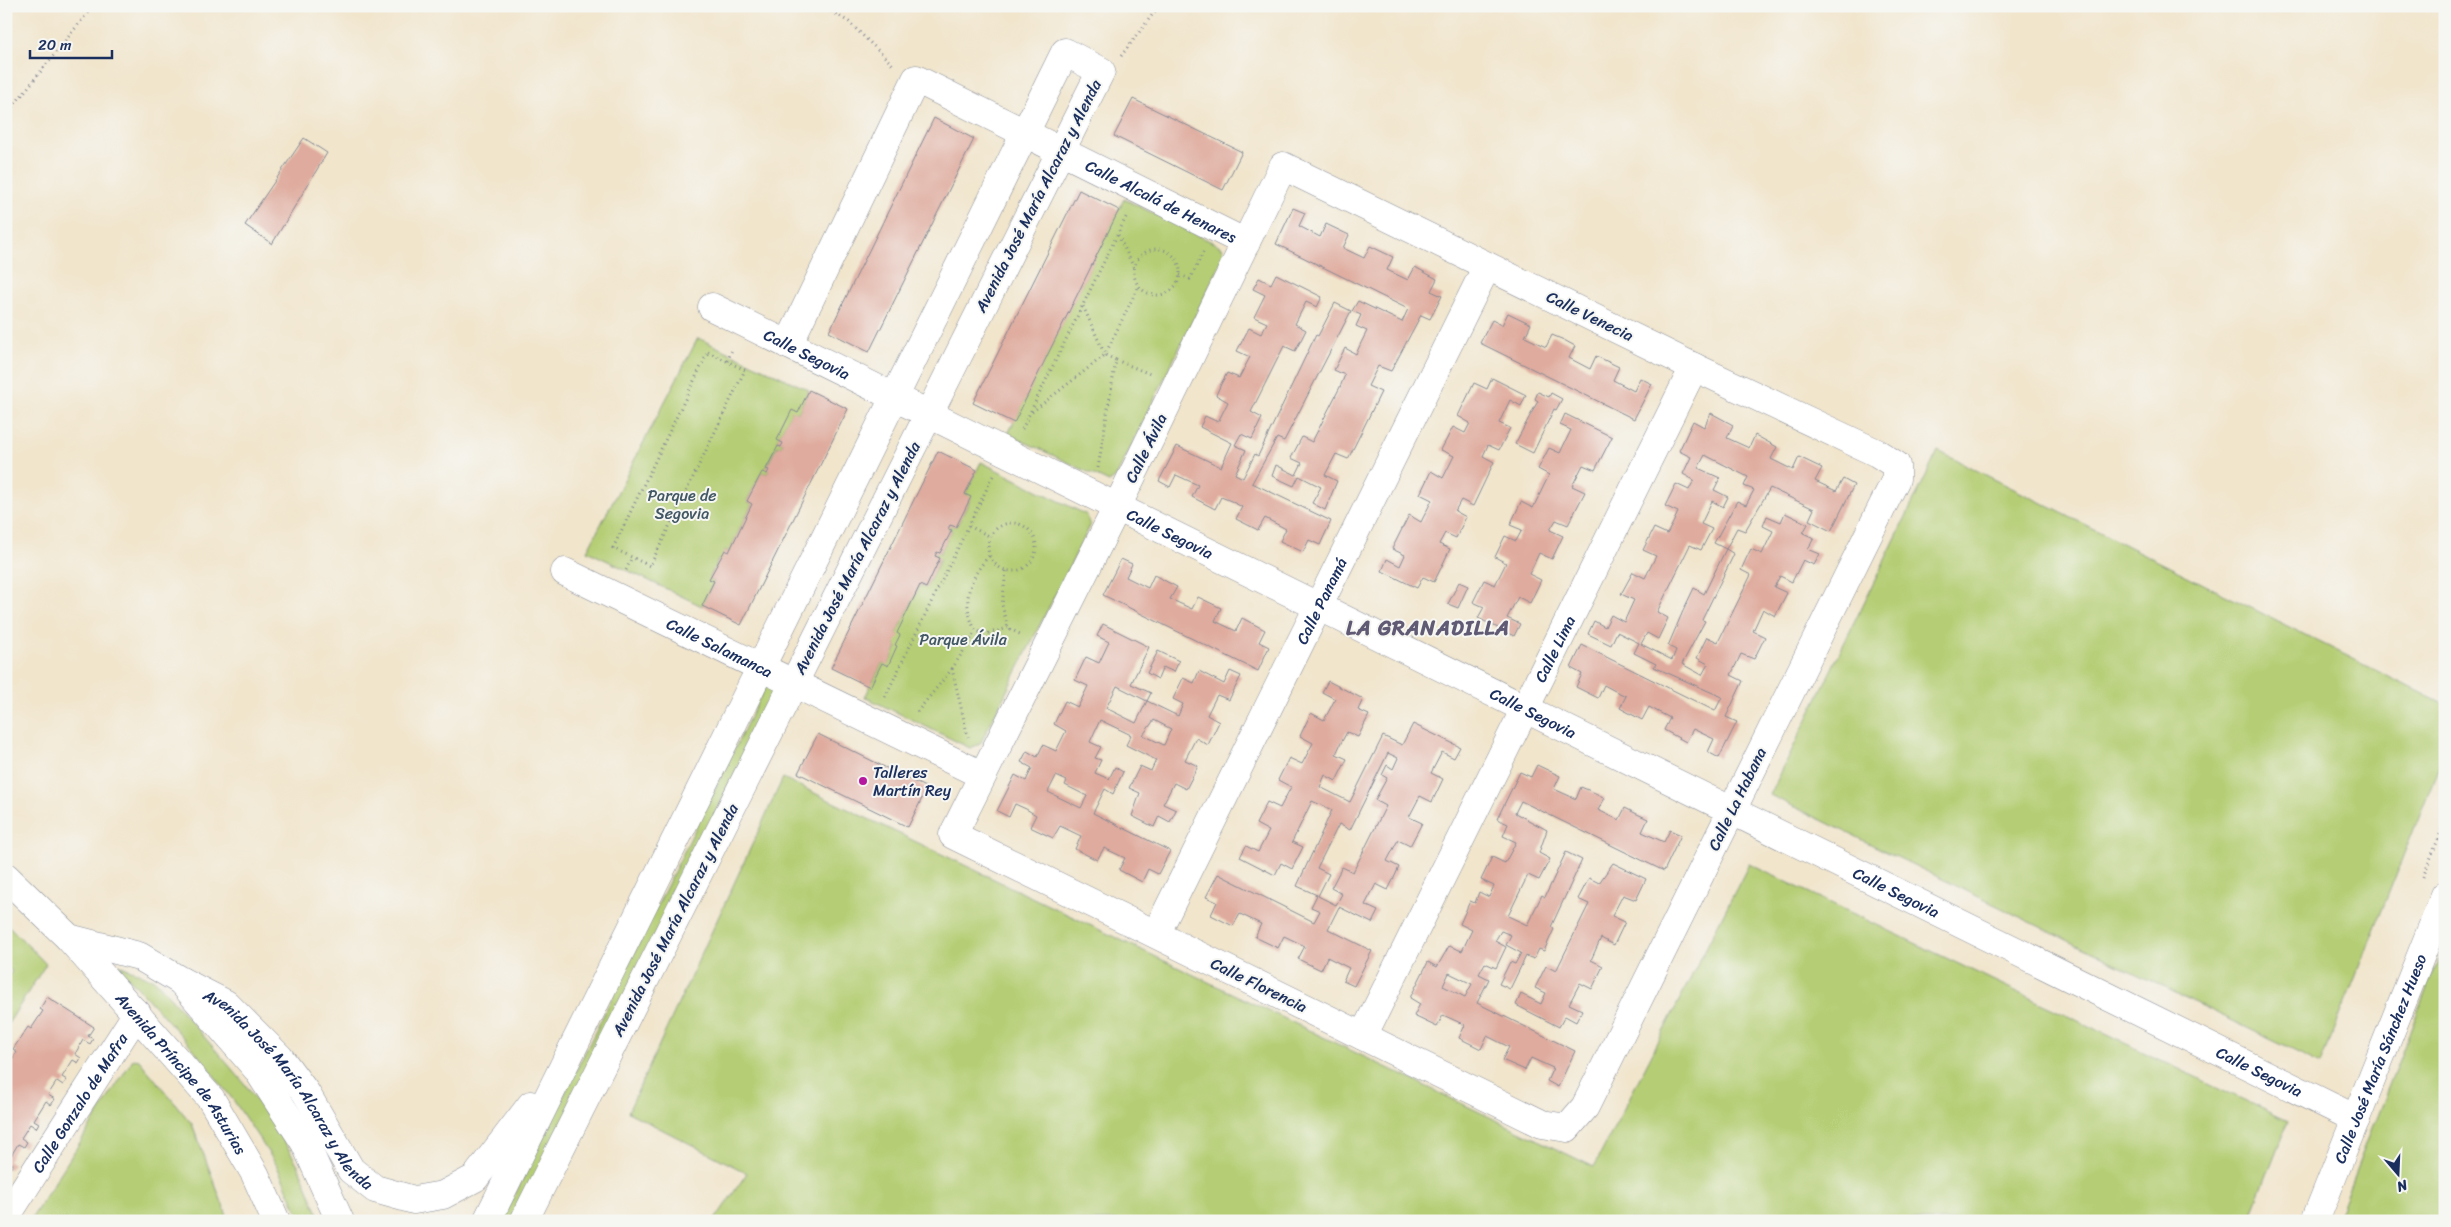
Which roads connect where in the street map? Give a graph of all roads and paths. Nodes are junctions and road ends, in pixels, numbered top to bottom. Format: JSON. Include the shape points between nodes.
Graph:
{"nodes":[{"id":1,"x":93,"y":6,"type":"edge"},
{"id":2,"x":823,"y":6,"type":"edge"},
{"id":3,"x":1159,"y":6,"type":"edge"},
{"id":4,"x":1101,"y":71,"type":"junction"},
{"id":5,"x":916,"y":79,"type":"junction"},
{"id":6,"x":6,"y":115,"type":"edge"},
{"id":7,"x":1025,"y":133,"type":"junction"},
{"id":8,"x":1061,"y":151,"type":"junction"},
{"id":9,"x":1283,"y":166,"type":"joint"},
{"id":10,"x":1129,"y":210,"type":"dead end"},
{"id":11,"x":1118,"y":235,"type":"junction"},
{"id":12,"x":1246,"y":242,"type":"junction"},
{"id":13,"x":1487,"y":266,"type":"junction"},
{"id":14,"x":1135,"y":270,"type":"junction"},
{"id":15,"x":1180,"y":275,"type":"junction"},
{"id":16,"x":1190,"y":279,"type":"dead end"},
{"id":17,"x":1139,"y":285,"type":"junction"},
{"id":18,"x":1083,"y":305,"type":"junction"},
{"id":19,"x":712,"y":307,"type":"dead end"},
{"id":20,"x":788,"y":345,"type":"junction"},
{"id":21,"x":1105,"y":355,"type":"junction"},
{"id":22,"x":1116,"y":360,"type":"junction"},
{"id":23,"x":1694,"y":367,"type":"junction"},
{"id":24,"x":1176,"y":385,"type":"junction"},
{"id":25,"x":894,"y":397,"type":"junction"},
{"id":26,"x":1030,"y":413,"type":"junction"},
{"id":27,"x":929,"y":414,"type":"junction"},
{"id":28,"x":1022,"y":430,"type":"dead end"},
{"id":29,"x":1896,"y":465,"type":"joint"},
{"id":30,"x":993,"y":476,"type":"dead end"},
{"id":31,"x":1132,"y":476,"type":"junction"},
{"id":32,"x":1117,"y":507,"type":"junction"},
{"id":33,"x":969,"y":526,"type":"junction"},
{"id":34,"x":991,"y":537,"type":"junction"},
{"id":35,"x":989,"y":556,"type":"junction"},
{"id":36,"x":650,"y":566,"type":"joint"},
{"id":37,"x":1006,"y":571,"type":"junction"},
{"id":38,"x":565,"y":572,"type":"dead end"},
{"id":39,"x":1319,"y":607,"type":"junction"},
{"id":40,"x":1008,"y":628,"type":"junction"},
{"id":41,"x":976,"y":631,"type":"junction"},
{"id":42,"x":1047,"y":646,"type":"junction"},
{"id":43,"x":761,"y":666,"type":"junction"},
{"id":44,"x":952,"y":669,"type":"junction"},
{"id":45,"x":795,"y":682,"type":"junction"},
{"id":46,"x":884,"y":698,"type":"dead end"},
{"id":47,"x":1525,"y":708,"type":"junction"},
{"id":48,"x":916,"y":713,"type":"dead end"},
{"id":49,"x":968,"y":737,"type":"dead end"},
{"id":50,"x":982,"y":775,"type":"junction"},
{"id":51,"x":1732,"y":811,"type":"junction"},
{"id":52,"x":953,"y":835,"type":"joint"},
{"id":53,"x":6,"y":877,"type":"edge"},
{"id":54,"x":2445,"y":895,"type":"edge"},
{"id":55,"x":1156,"y":934,"type":"junction"},
{"id":56,"x":69,"y":938,"type":"junction"},
{"id":57,"x":181,"y":981,"type":"junction"},
{"id":58,"x":137,"y":1013,"type":"junction"},
{"id":59,"x":1363,"y":1036,"type":"junction"},
{"id":60,"x":569,"y":1054,"type":"junction"},
{"id":61,"x":2356,"y":1119,"type":"junction"},
{"id":62,"x":1567,"y":1128,"type":"joint"},
{"id":63,"x":6,"y":1217,"type":"edge"},
{"id":64,"x":276,"y":1221,"type":"edge"},
{"id":65,"x":340,"y":1221,"type":"edge"},
{"id":66,"x":487,"y":1221,"type":"edge"},
{"id":67,"x":524,"y":1221,"type":"edge"},
{"id":68,"x":2315,"y":1221,"type":"edge"}],
"edges":[{"from":1,"to":6,"type":"path"},
{"from":2,"to":5,"type":"path","via":[[849,22],[889,63]]},
{"from":3,"to":4,"type":"path","via":[[1124,53]]},
{"from":4,"to":7,"type":"street","name":"Avenida José María Alcaraz y Alenda","via":[[1065,52]]},
{"from":4,"to":8,"type":"street","name":"Avenida José María Alcaraz y Alenda"},
{"from":5,"to":7,"type":"street","name":"Calle Alcalá de Henares"},
{"from":5,"to":20,"type":"street"},
{"from":7,"to":8,"type":"street","name":"Calle Alcalá de Henares"},
{"from":7,"to":25,"type":"street","name":"Avenida José María Alcaraz y Alenda"},
{"from":8,"to":12,"type":"street","name":"Calle Alcalá de Henares"},
{"from":8,"to":27,"type":"street","name":"Avenida José María Alcaraz y Alenda"},
{"from":9,"to":12,"type":"street","name":"Calle Ávila"},
{"from":9,"to":13,"type":"street","name":"Calle Venecia"},
{"from":10,"to":11,"type":"path"},
{"from":11,"to":14,"type":"path"},
{"from":11,"to":18,"type":"path"},
{"from":12,"to":24,"type":"street","name":"Calle Ávila"},
{"from":13,"to":23,"type":"street","name":"Calle Venecia"},
{"from":13,"to":39,"type":"street","name":"Calle Panamá"},
{"from":14,"to":15,"type":"path","via":[[1141,256],[1161,250],[1178,261]]},
{"from":14,"to":17,"type":"path"},
{"from":15,"to":16,"type":"path"},
{"from":15,"to":17,"type":"path","via":[[1173,289],[1159,295],[1151,294]]},
{"from":17,"to":21,"type":"path"},
{"from":18,"to":21,"type":"path"},
{"from":18,"to":26,"type":"path"},
{"from":19,"to":20,"type":"street","name":"Calle Segovia"},
{"from":20,"to":25,"type":"street","name":"Calle Segovia"},
{"from":21,"to":22,"type":"path"},
{"from":21,"to":26,"type":"path"},
{"from":22,"to":24,"type":"path"},
{"from":22,"to":31,"type":"path","via":[[1098,468],[1109,466]]},
{"from":23,"to":29,"type":"street","name":"Calle Venecia","via":[[1877,453]]},
{"from":23,"to":47,"type":"street","name":"Calle Lima"},
{"from":24,"to":31,"type":"street","name":"Calle Ávila"},
{"from":25,"to":27,"type":"street","name":"Calle Segovia"},
{"from":25,"to":43,"type":"street","name":"Avenida José María Alcaraz y Alenda"},
{"from":26,"to":28,"type":"path"},
{"from":27,"to":32,"type":"street","name":"Calle Segovia"},
{"from":27,"to":45,"type":"street","name":"Avenida José María Alcaraz y Alenda"},
{"from":29,"to":51,"type":"street","name":"Calle La Habana","via":[[1896,479]]},
{"from":30,"to":33,"type":"path"},
{"from":31,"to":32,"type":"street","name":"Calle Ávila"},
{"from":32,"to":39,"type":"street","name":"Calle Segovia"},
{"from":32,"to":42,"type":"street","name":"Calle Ávila"},
{"from":33,"to":34,"type":"path"},
{"from":33,"to":46,"type":"path"},
{"from":34,"to":35,"type":"path"},
{"from":34,"to":37,"type":"path","via":[[998,527],[1014,523],[1029,530],[1034,537],[1036,552],[1029,566]]},
{"from":35,"to":37,"type":"path"},
{"from":35,"to":41,"type":"path","via":[[976,571],[968,595],[970,621]]},
{"from":36,"to":36,"type":"path","via":[[745,370],[708,352],[613,548]]},
{"from":37,"to":40,"type":"path","via":[[1002,605]]},
{"from":38,"to":43,"type":"street","name":"Calle Salamanca"},
{"from":39,"to":47,"type":"street","name":"Calle Segovia"},
{"from":39,"to":55,"type":"street","name":"Calle Panamá"},
{"from":40,"to":41,"type":"path","via":[[986,634]]},
{"from":40,"to":42,"type":"path"},
{"from":41,"to":44,"type":"path"},
{"from":42,"to":50,"type":"street","name":"Calle Ávila"},
{"from":43,"to":45,"type":"street","name":"Calle Salamanca"},
{"from":43,"to":60,"type":"street","name":"Avenida José María Alcaraz y Alenda"},
{"from":44,"to":48,"type":"path"},
{"from":44,"to":49,"type":"path"},
{"from":45,"to":50,"type":"street","name":"Calle Salamanca"},
{"from":45,"to":67,"type":"street","name":"Avenida José María Alcaraz y Alenda"},
{"from":47,"to":51,"type":"street","name":"Calle Segovia"},
{"from":47,"to":59,"type":"street","name":"Calle Lima"},
{"from":50,"to":52,"type":"street","name":"Calle Ávila"},
{"from":51,"to":61,"type":"street","name":"Calle Segovia"},
{"from":51,"to":62,"type":"street","name":"Calle La Habana","via":[[1585,1107]]},
{"from":52,"to":55,"type":"street","name":"Calle Florencia"},
{"from":53,"to":56,"type":"street","name":"Avenida Príncipe de Asturias"},
{"from":54,"to":61,"type":"street","name":"Calle José María Sánchez Hueso"},
{"from":55,"to":59,"type":"street","name":"Calle Florencia"},
{"from":56,"to":57,"type":"street","name":"Avenida Príncipe de Asturias","via":[[139,956]]},
{"from":56,"to":58,"type":"street","name":"Avenida Príncipe de Asturias"},
{"from":57,"to":60,"type":"street","name":"Avenida José María Alcaraz y Alenda","via":[[226,1004],[280,1058],[306,1093],[351,1170],[375,1189],[414,1200],[443,1195],[475,1178]]},
{"from":57,"to":65,"type":"street","name":"Avenida Príncipe de Asturias","via":[[257,1069],[305,1143]]},
{"from":58,"to":63,"type":"street","name":"Calle Gonzalo de Mafra"},
{"from":58,"to":64,"type":"street","name":"Avenida Príncipe de Asturias","via":[[211,1099],[255,1174]]},
{"from":59,"to":62,"type":"street","name":"Calle Florencia","via":[[1542,1124]]},
{"from":60,"to":66,"type":"street","name":"Avenida José María Alcaraz y Alenda"},
{"from":61,"to":68,"type":"street","name":"Calle José María Sánchez Hueso"}]}
